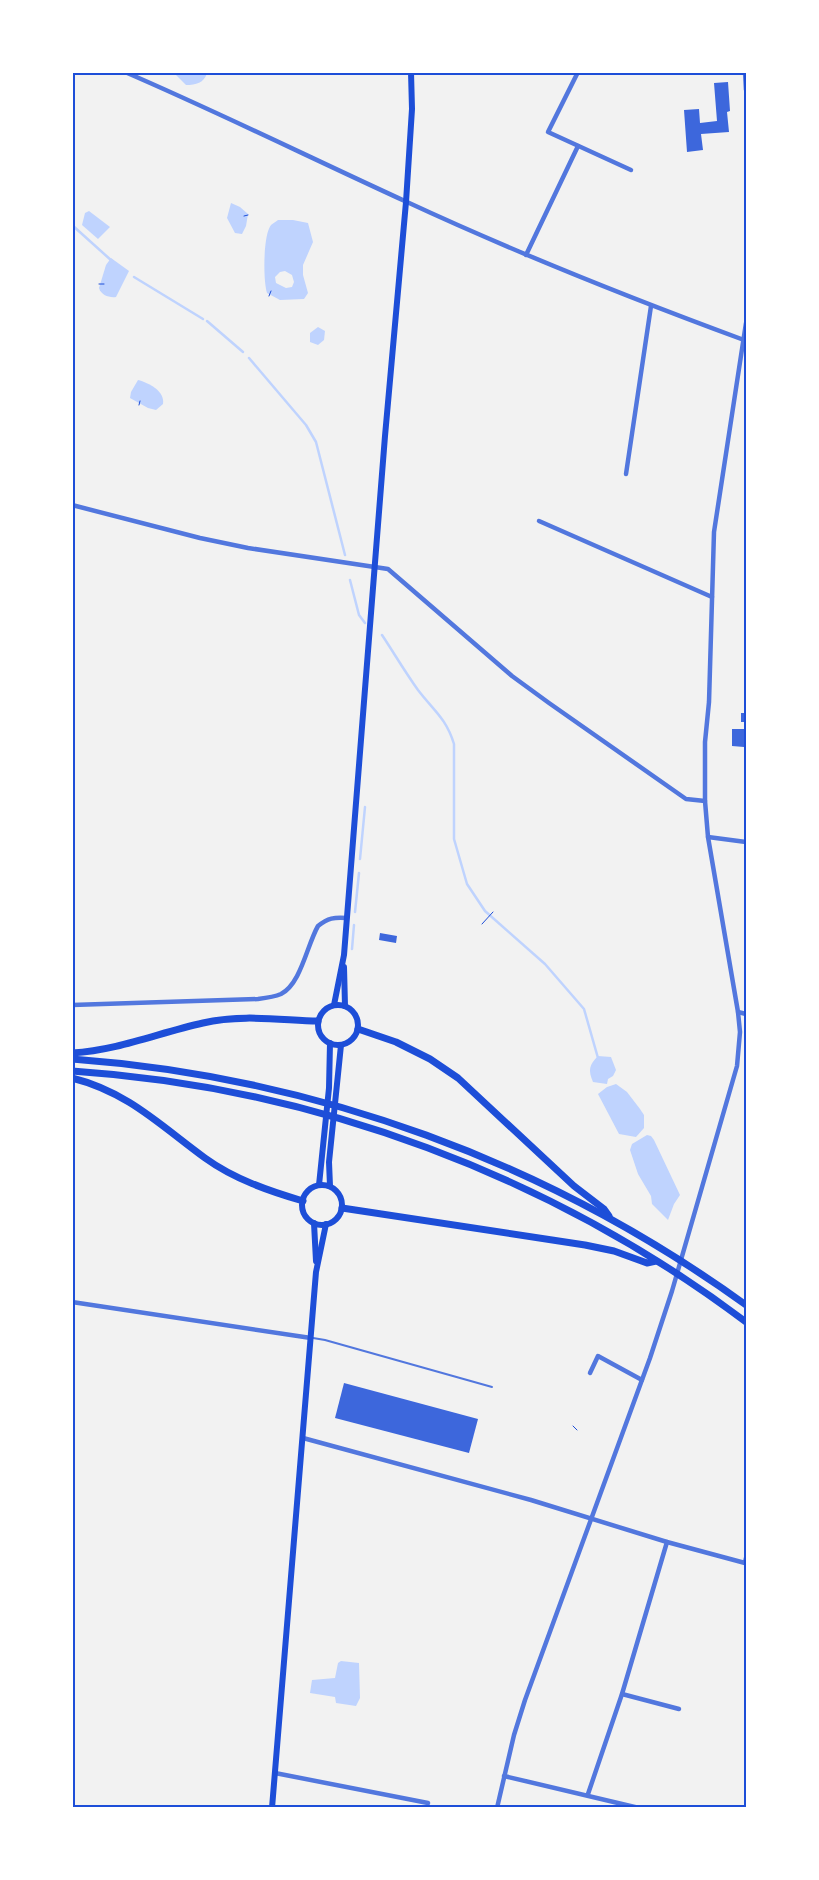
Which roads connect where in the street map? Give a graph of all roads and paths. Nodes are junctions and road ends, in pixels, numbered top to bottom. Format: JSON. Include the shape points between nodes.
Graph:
{"nodes":[{"id":1,"x":125,"y":72,"type":"edge"},
{"id":2,"x":411,"y":72,"type":"edge"},
{"id":3,"x":578,"y":72,"type":"edge"},
{"id":4,"x":745,"y":72,"type":"edge"},
{"id":5,"x":746,"y":90,"type":"edge"},
{"id":6,"x":578,"y":146,"type":"junction"},
{"id":7,"x":631,"y":170,"type":"dead end"},
{"id":8,"x":406,"y":202,"type":"junction"},
{"id":9,"x":248,"y":215,"type":"dead end"},
{"id":10,"x":244,"y":216,"type":"dead end"},
{"id":11,"x":526,"y":255,"type":"junction"},
{"id":12,"x":100,"y":284,"type":"dead end"},
{"id":13,"x":104,"y":284,"type":"dead end"},
{"id":14,"x":271,"y":291,"type":"dead end"},
{"id":15,"x":269,"y":296,"type":"dead end"},
{"id":16,"x":651,"y":306,"type":"junction"},
{"id":17,"x":746,"y":323,"type":"edge"},
{"id":18,"x":744,"y":342,"type":"edge"},
{"id":19,"x":140,"y":401,"type":"dead end"},
{"id":20,"x":139,"y":405,"type":"dead end"},
{"id":21,"x":626,"y":474,"type":"dead end"},
{"id":22,"x":72,"y":505,"type":"edge"},
{"id":23,"x":539,"y":521,"type":"dead end"},
{"id":24,"x":376,"y":568,"type":"junction"},
{"id":25,"x":712,"y":597,"type":"junction"},
{"id":26,"x":705,"y":801,"type":"junction"},
{"id":27,"x":708,"y":837,"type":"junction"},
{"id":28,"x":746,"y":842,"type":"edge"},
{"id":29,"x":493,"y":912,"type":"dead end"},
{"id":30,"x":347,"y":918,"type":"junction"},
{"id":31,"x":482,"y":924,"type":"dead end"},
{"id":32,"x":344,"y":955,"type":"junction"},
{"id":33,"x":72,"y":1005,"type":"edge"},
{"id":34,"x":334,"y":1005,"type":"junction"},
{"id":35,"x":345,"y":1006,"type":"junction"},
{"id":36,"x":738,"y":1012,"type":"junction"},
{"id":37,"x":746,"y":1014,"type":"edge"},
{"id":38,"x":318,"y":1021,"type":"junction"},
{"id":39,"x":358,"y":1029,"type":"junction"},
{"id":40,"x":330,"y":1043,"type":"junction"},
{"id":41,"x":341,"y":1045,"type":"junction"},
{"id":42,"x":72,"y":1053,"type":"edge"},
{"id":43,"x":72,"y":1059,"type":"edge"},
{"id":44,"x":72,"y":1071,"type":"edge"},
{"id":45,"x":72,"y":1078,"type":"edge"},
{"id":46,"x":332,"y":1089,"type":"junction"},
{"id":47,"x":328,"y":1130,"type":"junction"},
{"id":48,"x":319,"y":1185,"type":"junction"},
{"id":49,"x":330,"y":1186,"type":"junction"},
{"id":50,"x":303,"y":1201,"type":"junction"},
{"id":51,"x":342,"y":1208,"type":"junction"},
{"id":52,"x":610,"y":1218,"type":"junction"},
{"id":53,"x":314,"y":1223,"type":"junction"},
{"id":54,"x":326,"y":1224,"type":"junction"},
{"id":55,"x":656,"y":1261,"type":"junction"},
{"id":56,"x":316,"y":1272,"type":"junction"},
{"id":57,"x":72,"y":1302,"type":"edge"},
{"id":58,"x":746,"y":1306,"type":"edge"},
{"id":59,"x":746,"y":1322,"type":"edge"},
{"id":60,"x":311,"y":1338,"type":"junction"},
{"id":61,"x":590,"y":1373,"type":"dead end"},
{"id":62,"x":642,"y":1380,"type":"junction"},
{"id":63,"x":492,"y":1387,"type":"dead end"},
{"id":64,"x":573,"y":1426,"type":"dead end"},
{"id":65,"x":577,"y":1430,"type":"dead end"},
{"id":66,"x":303,"y":1438,"type":"junction"},
{"id":67,"x":591,"y":1520,"type":"junction"},
{"id":68,"x":667,"y":1542,"type":"junction"},
{"id":69,"x":746,"y":1558,"type":"edge"},
{"id":70,"x":622,"y":1694,"type":"junction"},
{"id":71,"x":679,"y":1709,"type":"dead end"},
{"id":72,"x":275,"y":1773,"type":"junction"},
{"id":73,"x":504,"y":1776,"type":"junction"},
{"id":74,"x":588,"y":1794,"type":"junction"},
{"id":75,"x":428,"y":1803,"type":"dead end"},
{"id":76,"x":272,"y":1808,"type":"edge"},
{"id":77,"x":496,"y":1808,"type":"edge"},
{"id":78,"x":639,"y":1808,"type":"edge"}],
"edges":[{"from":1,"to":8,"type":"street"},
{"from":2,"to":8,"type":"main road"},
{"from":3,"to":6,"type":"street","via":[[548,132]]},
{"from":4,"to":5,"type":"street"},
{"from":6,"to":7,"type":"street"},
{"from":6,"to":11,"type":"street"},
{"from":8,"to":11,"type":"street"},
{"from":8,"to":24,"type":"main road"},
{"from":9,"to":10,"type":"path"},
{"from":11,"to":16,"type":"street"},
{"from":12,"to":13,"type":"path"},
{"from":14,"to":15,"type":"path"},
{"from":16,"to":18,"type":"street"},
{"from":16,"to":21,"type":"street"},
{"from":17,"to":18,"type":"street"},
{"from":18,"to":25,"type":"street","via":[[714,532]]},
{"from":19,"to":20,"type":"path"},
{"from":22,"to":24,"type":"street","via":[[219,542]]},
{"from":23,"to":25,"type":"street"},
{"from":24,"to":26,"type":"street","via":[[388,569],[549,704],[686,799]]},
{"from":24,"to":30,"type":"main road"},
{"from":25,"to":26,"type":"street"},
{"from":26,"to":27,"type":"street"},
{"from":27,"to":28,"type":"street"},
{"from":27,"to":36,"type":"street"},
{"from":29,"to":31,"type":"path"},
{"from":30,"to":32,"type":"main road"},
{"from":30,"to":33,"type":"street","via":[[333,917],[318,926],[294,982],[282,994],[273,997]]},
{"from":32,"to":34,"type":"main road"},
{"from":32,"to":35,"type":"main road"},
{"from":34,"to":35,"type":"main road"},
{"from":34,"to":38,"type":"main road","via":[[324,1010]]},
{"from":35,"to":39,"type":"main road","via":[[357,1017]]},
{"from":36,"to":37,"type":"street"},
{"from":36,"to":62,"type":"street","via":[[737,1066],[672,1291]]},
{"from":38,"to":40,"type":"main road","via":[[322,1037]]},
{"from":38,"to":42,"type":"main road","via":[[224,1020],[110,1049]]},
{"from":39,"to":41,"type":"main road","via":[[352,1039]]},
{"from":39,"to":52,"type":"main road","via":[[396,1042],[458,1078]]},
{"from":40,"to":41,"type":"main road"},
{"from":40,"to":46,"type":"main road"},
{"from":41,"to":46,"type":"main road"},
{"from":43,"to":52,"type":"main road","via":[[216,1076],[362,1112],[504,1165]]},
{"from":44,"to":55,"type":"main road","via":[[214,1089],[359,1124],[452,1157],[534,1193]]},
{"from":45,"to":50,"type":"main road","via":[[128,1100],[225,1170]]},
{"from":46,"to":47,"type":"main road"},
{"from":47,"to":48,"type":"main road"},
{"from":47,"to":49,"type":"main road"},
{"from":48,"to":49,"type":"main road"},
{"from":48,"to":50,"type":"main road","via":[[308,1190]]},
{"from":49,"to":51,"type":"main road","via":[[341,1198]]},
{"from":50,"to":53,"type":"main road","via":[[304,1212]]},
{"from":51,"to":54,"type":"main road","via":[[338,1217]]},
{"from":51,"to":55,"type":"main road","via":[[585,1245],[647,1263]]},
{"from":52,"to":58,"type":"main road","via":[[689,1265]]},
{"from":53,"to":54,"type":"main road"},
{"from":53,"to":56,"type":"main road"},
{"from":54,"to":56,"type":"main road"},
{"from":55,"to":59,"type":"main road"},
{"from":56,"to":60,"type":"main road"},
{"from":57,"to":60,"type":"street"},
{"from":60,"to":63,"type":"lane"},
{"from":60,"to":66,"type":"main road"},
{"from":61,"to":62,"type":"street","via":[[598,1356]]},
{"from":62,"to":67,"type":"street"},
{"from":64,"to":65,"type":"path"},
{"from":66,"to":67,"type":"street","via":[[531,1500]]},
{"from":66,"to":72,"type":"main road"},
{"from":67,"to":68,"type":"street"},
{"from":67,"to":73,"type":"street","via":[[525,1700]]},
{"from":68,"to":69,"type":"street","via":[[745,1563]]},
{"from":68,"to":70,"type":"street"},
{"from":70,"to":71,"type":"street"},
{"from":70,"to":74,"type":"street"},
{"from":72,"to":75,"type":"street"},
{"from":72,"to":76,"type":"main road"},
{"from":73,"to":74,"type":"street"},
{"from":73,"to":77,"type":"street"},
{"from":74,"to":78,"type":"street"}]}
